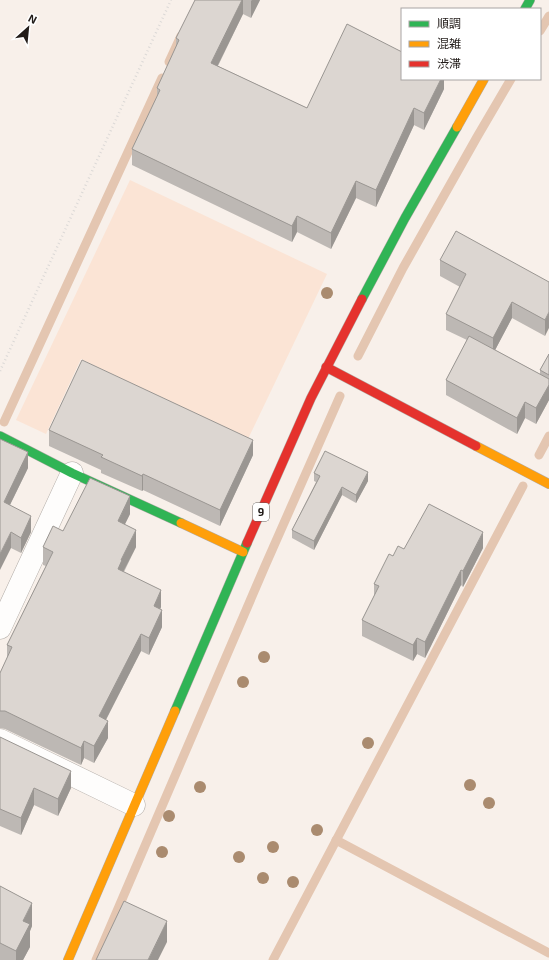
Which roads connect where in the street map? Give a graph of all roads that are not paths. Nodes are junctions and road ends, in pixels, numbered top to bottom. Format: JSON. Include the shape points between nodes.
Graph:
{"nodes":[{"id":1,"x":483,"y":80,"type":"edge"},
{"id":2,"x":326,"y":367,"type":"junction"},
{"id":3,"x":0,"y":436,"type":"edge"},
{"id":4,"x":72,"y":473,"type":"junction"},
{"id":5,"x":549,"y":484,"type":"edge"},
{"id":6,"x":243,"y":552,"type":"junction"},
{"id":7,"x":0,"y":628,"type":"edge"},
{"id":8,"x":0,"y":740,"type":"edge"},
{"id":9,"x":134,"y":805,"type":"junction"},
{"id":10,"x":68,"y":960,"type":"edge"}],
"edges":[{"from":1,"to":2,"type":"main road","number":"9","via":[[404,218]]},
{"from":2,"to":5,"type":"main road"},
{"from":2,"to":6,"type":"main road","number":"9"},
{"from":3,"to":4,"type":"main road"},
{"from":4,"to":6,"type":"main road"},
{"from":4,"to":7,"type":"street"},
{"from":6,"to":9,"type":"main road","number":"9"},
{"from":8,"to":9,"type":"street"},
{"from":9,"to":10,"type":"main road","number":"9"}]}
